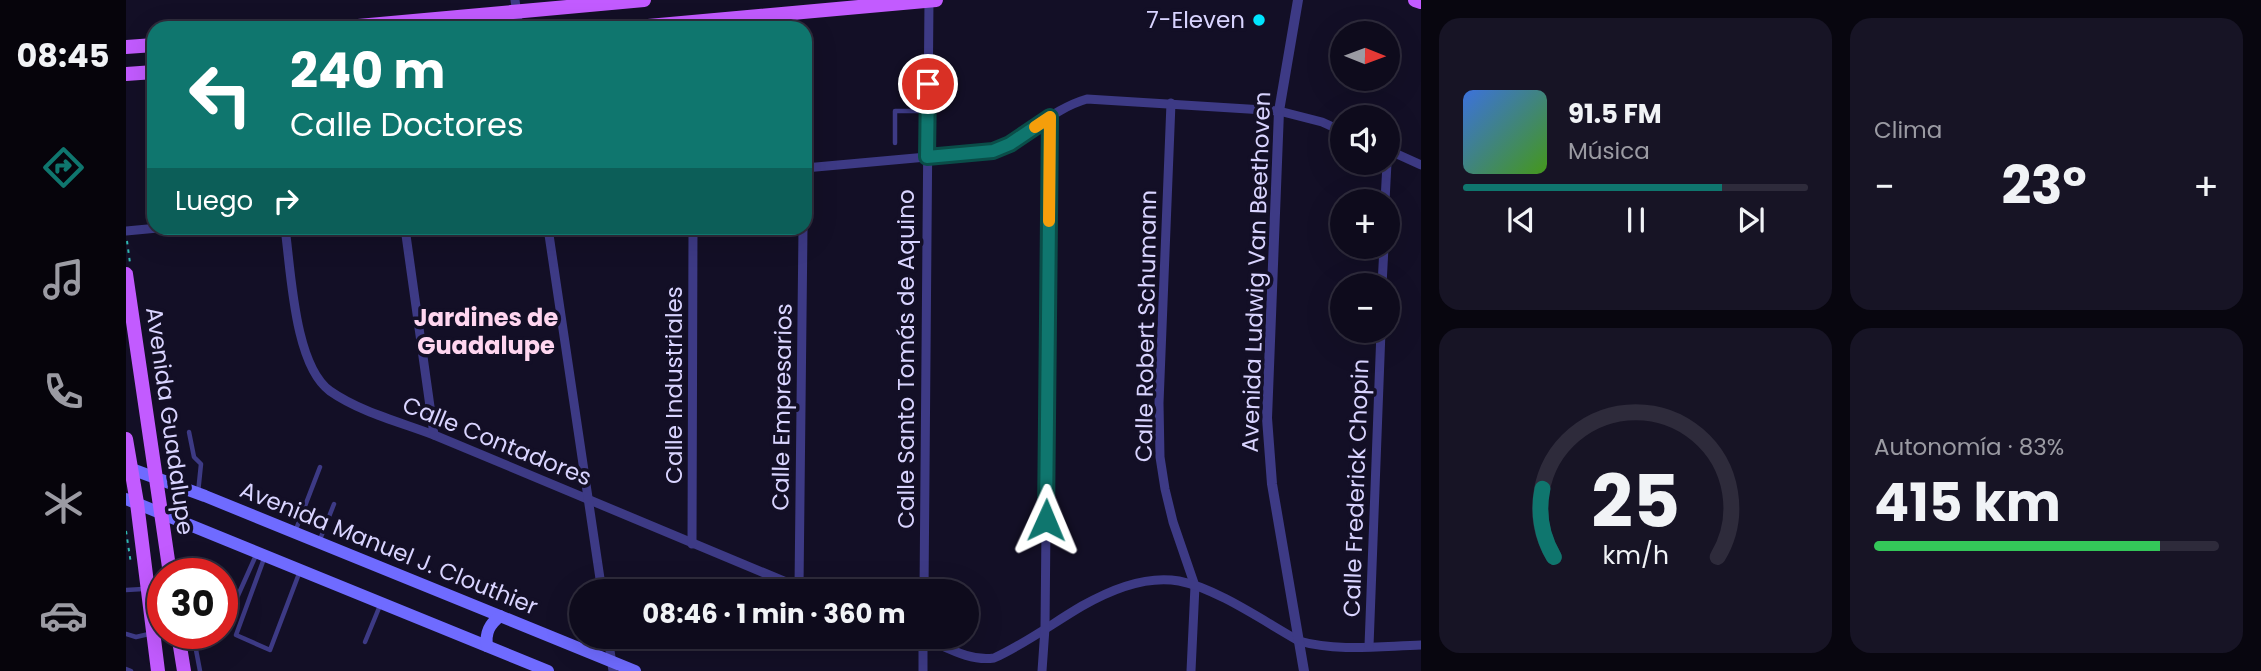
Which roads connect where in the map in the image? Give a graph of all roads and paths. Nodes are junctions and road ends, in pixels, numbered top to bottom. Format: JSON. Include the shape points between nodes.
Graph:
{"nodes":[{"id":1,"x":644,"y":0,"type":"edge"},
{"id":2,"x":929,"y":0,"type":"edge"},
{"id":3,"x":936,"y":0,"type":"edge"},
{"id":4,"x":1298,"y":0,"type":"edge"},
{"id":5,"x":1415,"y":0,"type":"edge"},
{"id":6,"x":1421,"y":2,"type":"edge"},
{"id":7,"x":516,"y":6,"type":"edge"},
{"id":8,"x":393,"y":21,"type":"edge"},
{"id":9,"x":702,"y":21,"type":"edge"},
{"id":10,"x":147,"y":46,"type":"edge"},
{"id":11,"x":126,"y":47,"type":"edge"},
{"id":12,"x":147,"y":72,"type":"edge"},
{"id":13,"x":126,"y":74,"type":"edge"},
{"id":14,"x":1171,"y":103,"type":"junction"},
{"id":15,"x":928,"y":111,"type":"junction"},
{"id":16,"x":1279,"y":111,"type":"junction"},
{"id":17,"x":1050,"y":117,"type":"junction"},
{"id":18,"x":1330,"y":126,"type":"edge"},
{"id":19,"x":895,"y":143,"type":"dead end"},
{"id":20,"x":1400,"y":155,"type":"edge"},
{"id":21,"x":927,"y":157,"type":"junction"},
{"id":22,"x":1421,"y":165,"type":"edge"},
{"id":23,"x":812,"y":167,"type":"edge"},
{"id":24,"x":147,"y":229,"type":"edge"},
{"id":25,"x":126,"y":231,"type":"edge"},
{"id":26,"x":286,"y":235,"type":"edge"},
{"id":27,"x":406,"y":235,"type":"edge"},
{"id":28,"x":549,"y":235,"type":"edge"},
{"id":29,"x":694,"y":235,"type":"edge"},
{"id":30,"x":803,"y":235,"type":"edge"},
{"id":31,"x":126,"y":274,"type":"edge"},
{"id":32,"x":1381,"y":343,"type":"edge"},
{"id":33,"x":189,"y":432,"type":"dead end"},
{"id":34,"x":434,"y":435,"type":"junction"},
{"id":35,"x":126,"y":439,"type":"edge"},
{"id":36,"x":320,"y":467,"type":"dead end"},
{"id":37,"x":129,"y":468,"type":"edge"},
{"id":38,"x":156,"y":478,"type":"junction"},
{"id":39,"x":197,"y":494,"type":"junction"},
{"id":40,"x":588,"y":499,"type":"junction"},
{"id":41,"x":131,"y":501,"type":"edge"},
{"id":42,"x":334,"y":505,"type":"dead end"},
{"id":43,"x":161,"y":513,"type":"junction"},
{"id":44,"x":295,"y":533,"type":"junction"},
{"id":45,"x":319,"y":543,"type":"junction"},
{"id":46,"x":692,"y":544,"type":"junction"},
{"id":47,"x":261,"y":554,"type":"junction"},
{"id":48,"x":168,"y":558,"type":"edge"},
{"id":49,"x":301,"y":570,"type":"junction"},
{"id":50,"x":600,"y":579,"type":"edge"},
{"id":51,"x":780,"y":579,"type":"edge"},
{"id":52,"x":800,"y":579,"type":"edge"},
{"id":53,"x":924,"y":579,"type":"edge"},
{"id":54,"x":147,"y":584,"type":"edge"},
{"id":55,"x":1195,"y":586,"type":"junction"},
{"id":56,"x":147,"y":589,"type":"edge"},
{"id":57,"x":126,"y":590,"type":"edge"},
{"id":58,"x":238,"y":599,"type":"edge"},
{"id":59,"x":381,"y":602,"type":"junction"},
{"id":60,"x":500,"y":616,"type":"junction"},
{"id":61,"x":1045,"y":628,"type":"junction"},
{"id":62,"x":126,"y":634,"type":"edge"},
{"id":63,"x":147,"y":634,"type":"edge"},
{"id":64,"x":1299,"y":641,"type":"junction"},
{"id":65,"x":365,"y":642,"type":"dead end"},
{"id":66,"x":1421,"y":645,"type":"edge"},
{"id":67,"x":487,"y":646,"type":"junction"},
{"id":68,"x":1369,"y":646,"type":"junction"},
{"id":69,"x":156,"y":649,"type":"edge"},
{"id":70,"x":180,"y":649,"type":"edge"},
{"id":71,"x":196,"y":649,"type":"edge"},
{"id":72,"x":923,"y":649,"type":"edge"},
{"id":73,"x":952,"y":649,"type":"edge"},
{"id":74,"x":613,"y":666,"type":"edge"},
{"id":75,"x":126,"y":669,"type":"edge"},
{"id":76,"x":131,"y":671,"type":"edge"},
{"id":77,"x":159,"y":671,"type":"edge"},
{"id":78,"x":184,"y":671,"type":"edge"},
{"id":79,"x":200,"y":671,"type":"edge"},
{"id":80,"x":548,"y":671,"type":"edge"},
{"id":81,"x":635,"y":671,"type":"edge"},
{"id":82,"x":923,"y":671,"type":"edge"},
{"id":83,"x":1042,"y":671,"type":"edge"},
{"id":84,"x":1191,"y":671,"type":"edge"},
{"id":85,"x":1304,"y":671,"type":"edge"}],
"edges":[{"from":1,"to":7,"type":"main road"},
{"from":2,"to":3,"type":"main road"},
{"from":2,"to":9,"type":"main road"},
{"from":2,"to":15,"type":"street","name":"Calle Santo Tomás de Aquino"},
{"from":4,"to":16,"type":"street","name":"Avenida Ludwig Van Beethoven"},
{"from":5,"to":6,"type":"main road"},
{"from":7,"to":8,"type":"main road"},
{"from":10,"to":11,"type":"main road"},
{"from":12,"to":13,"type":"main road"},
{"from":14,"to":16,"type":"street"},
{"from":14,"to":17,"type":"street","via":[[1087,99]]},
{"from":14,"to":55,"type":"street","name":"Calle Robert Schumann","via":[[1160,457],[1173,522]]},
{"from":15,"to":19,"type":"lane","via":[[895,111]]},
{"from":15,"to":21,"type":"street","name":"Calle Santo Tomás de Aquino"},
{"from":16,"to":18,"type":"street"},
{"from":16,"to":64,"type":"street","name":"Avenida Ludwig Van Beethoven","via":[[1268,428],[1272,484]]},
{"from":17,"to":21,"type":"street","via":[[993,151]]},
{"from":17,"to":61,"type":"street"},
{"from":20,"to":22,"type":"street"},
{"from":21,"to":23,"type":"street"},
{"from":21,"to":53,"type":"street","name":"Calle Santo Tomás de Aquino"},
{"from":24,"to":25,"type":"street"},
{"from":26,"to":34,"type":"street","name":"Calle Contadores","via":[[300,335],[317,377],[342,397]]},
{"from":27,"to":34,"type":"street"},
{"from":28,"to":40,"type":"street"},
{"from":29,"to":46,"type":"street","name":"Calle Industriales"},
{"from":30,"to":52,"type":"street","name":"Calle Empresarios"},
{"from":31,"to":38,"type":"main road","name":"Avenida Guadalupe"},
{"from":32,"to":68,"type":"street","name":"Calle Frederick Chopin"},
{"from":33,"to":39,"type":"lane","via":[[194,457],[201,464]]},
{"from":34,"to":40,"type":"street","name":"Calle Contadores"},
{"from":35,"to":37,"type":"main road","name":"Avenida Guadalupe"},
{"from":36,"to":44,"type":"lane"},
{"from":37,"to":38,"type":"main road","name":"Avenida Manuel J. Clouthier"},
{"from":37,"to":41,"type":"main road","name":"Avenida Guadalupe"},
{"from":38,"to":39,"type":"main road","name":"Avenida Manuel J. Clouthier"},
{"from":38,"to":43,"type":"main road","name":"Avenida Guadalupe"},
{"from":39,"to":44,"type":"main road","name":"Avenida Manuel J. Clouthier"},
{"from":40,"to":46,"type":"street","name":"Calle Contadores"},
{"from":40,"to":50,"type":"street"},
{"from":41,"to":43,"type":"main road"},
{"from":41,"to":54,"type":"main road","name":"Avenida Guadalupe"},
{"from":42,"to":45,"type":"lane"},
{"from":43,"to":47,"type":"main road"},
{"from":43,"to":48,"type":"main road","name":"Avenida Guadalupe"},
{"from":44,"to":45,"type":"main road","name":"Avenida Manuel J. Clouthier"},
{"from":45,"to":60,"type":"main road","name":"Avenida Manuel J. Clouthier"},
{"from":46,"to":51,"type":"street","name":"Calle Contadores"},
{"from":47,"to":49,"type":"main road"},
{"from":47,"to":49,"type":"lane","via":[[236,635],[270,650]]},
{"from":47,"to":58,"type":"lane"},
{"from":49,"to":59,"type":"main road"},
{"from":55,"to":61,"type":"street","via":[[1162,581],[1123,587]]},
{"from":55,"to":64,"type":"street"},
{"from":55,"to":84,"type":"street","name":"Calle Robert Schumann"},
{"from":56,"to":57,"type":"lane"},
{"from":59,"to":65,"type":"lane"},
{"from":59,"to":67,"type":"main road"},
{"from":60,"to":67,"type":"main road","via":[[488,631]]},
{"from":60,"to":74,"type":"main road","name":"Avenida Manuel J. Clouthier"},
{"from":61,"to":73,"type":"street","via":[[995,659],[983,660]]},
{"from":61,"to":83,"type":"street"},
{"from":62,"to":63,"type":"lane"},
{"from":64,"to":68,"type":"street"},
{"from":64,"to":85,"type":"street","name":"Avenida Ludwig Van Beethoven"},
{"from":66,"to":68,"type":"street"},
{"from":67,"to":80,"type":"main road","via":[[517,663]]},
{"from":69,"to":77,"type":"main road","name":"Avenida Guadalupe"},
{"from":70,"to":78,"type":"main road"},
{"from":71,"to":79,"type":"lane"},
{"from":72,"to":82,"type":"street"},
{"from":74,"to":81,"type":"main road","name":"Avenida Manuel J. Clouthier"},
{"from":75,"to":76,"type":"lane"}]}
